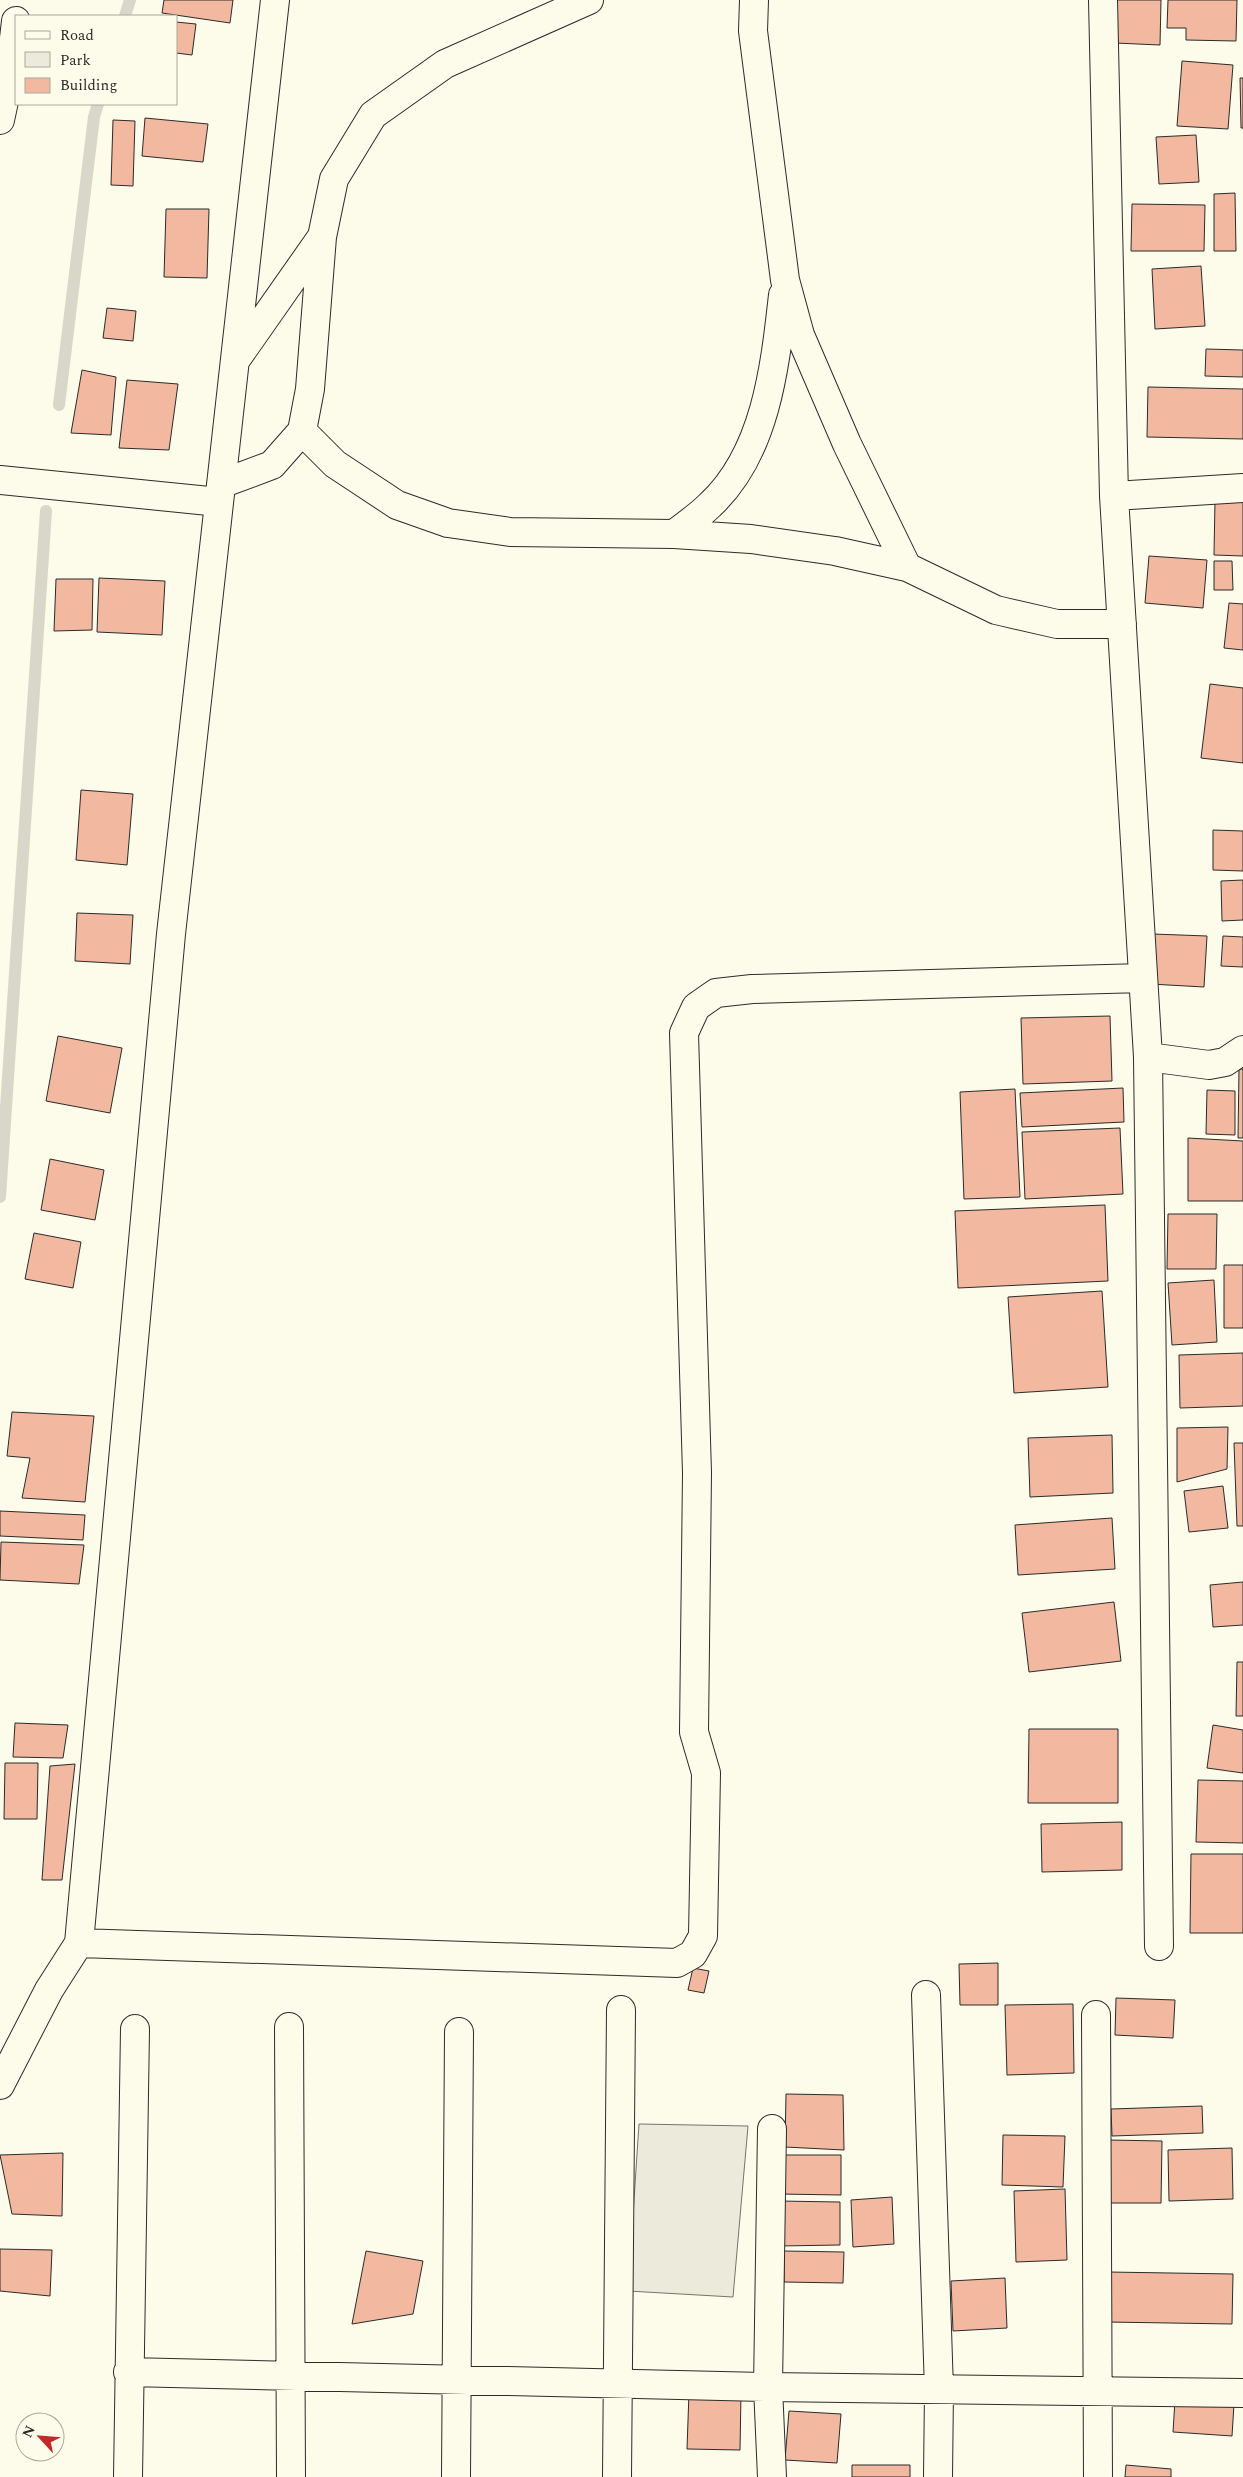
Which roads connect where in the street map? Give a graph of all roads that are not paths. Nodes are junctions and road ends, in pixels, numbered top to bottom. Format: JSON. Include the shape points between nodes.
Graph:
{"nodes":[{"id":1,"x":22,"y":0,"type":"edge"},
{"id":2,"x":276,"y":0,"type":"edge"},
{"id":3,"x":589,"y":0,"type":"edge"},
{"id":4,"x":754,"y":0,"type":"edge"},
{"id":5,"x":1103,"y":0,"type":"edge"},
{"id":6,"x":18,"y":15,"type":"edge"},
{"id":7,"x":15,"y":30,"type":"edge"},
{"id":8,"x":0,"y":120,"type":"edge"},
{"id":9,"x":322,"y":237,"type":"junction"},
{"id":10,"x":785,"y":280,"type":"junction"},
{"id":11,"x":235,"y":361,"type":"junction"},
{"id":12,"x":302,"y":431,"type":"junction"},
{"id":13,"x":0,"y":480,"type":"edge"},
{"id":14,"x":1243,"y":488,"type":"edge"},
{"id":15,"x":220,"y":493,"type":"junction"},
{"id":16,"x":1114,"y":496,"type":"junction"},
{"id":17,"x":674,"y":534,"type":"junction"},
{"id":18,"x":907,"y":567,"type":"junction"},
{"id":19,"x":1122,"y":624,"type":"junction"},
{"id":20,"x":1143,"y":978,"type":"junction"},
{"id":21,"x":1243,"y":1050,"type":"edge"},
{"id":22,"x":1148,"y":1057,"type":"junction"},
{"id":23,"x":79,"y":1943,"type":"junction"},
{"id":24,"x":1160,"y":1946,"type":"dead end"},
{"id":25,"x":926,"y":1996,"type":"dead end"},
{"id":26,"x":621,"y":2010,"type":"dead end"},
{"id":27,"x":1096,"y":2015,"type":"dead end"},
{"id":28,"x":289,"y":2028,"type":"dead end"},
{"id":29,"x":135,"y":2029,"type":"dead end"},
{"id":30,"x":458,"y":2032,"type":"dead end"},
{"id":31,"x":0,"y":2085,"type":"edge"},
{"id":32,"x":772,"y":2129,"type":"dead end"},
{"id":33,"x":128,"y":2372,"type":"junction"},
{"id":34,"x":290,"y":2375,"type":"junction"},
{"id":35,"x":456,"y":2378,"type":"junction"},
{"id":36,"x":616,"y":2382,"type":"junction"},
{"id":37,"x":768,"y":2387,"type":"junction"},
{"id":38,"x":939,"y":2390,"type":"junction"},
{"id":39,"x":1098,"y":2390,"type":"junction"},
{"id":40,"x":1243,"y":2393,"type":"edge"},
{"id":41,"x":128,"y":2477,"type":"edge"},
{"id":42,"x":291,"y":2477,"type":"edge"},
{"id":43,"x":456,"y":2477,"type":"edge"},
{"id":44,"x":616,"y":2477,"type":"edge"},
{"id":45,"x":772,"y":2477,"type":"edge"},
{"id":46,"x":938,"y":2477,"type":"edge"},
{"id":47,"x":1098,"y":2477,"type":"edge"}],
"edges":[{"from":1,"to":6,"type":"street"},
{"from":2,"to":11,"type":"street"},
{"from":3,"to":9,"type":"street","via":[[445,64],[372,115],[334,179]]},
{"from":4,"to":10,"type":"street","via":[[753,31]]},
{"from":5,"to":16,"type":"street"},
{"from":7,"to":8,"type":"street"},
{"from":9,"to":11,"type":"street"},
{"from":9,"to":12,"type":"street","via":[[310,389]]},
{"from":10,"to":17,"type":"street","via":[[774,368],[757,431],[738,470],[711,505]]},
{"from":10,"to":18,"type":"street","via":[[800,335],[847,444]]},
{"from":11,"to":15,"type":"street"},
{"from":12,"to":15,"type":"street","via":[[272,465]]},
{"from":12,"to":17,"type":"street","via":[[335,464],[397,504],[448,523],[510,532]]},
{"from":13,"to":15,"type":"street"},
{"from":14,"to":16,"type":"street"},
{"from":15,"to":23,"type":"street","via":[[171,934]]},
{"from":16,"to":19,"type":"street"},
{"from":17,"to":18,"type":"street","via":[[760,540],[835,551]]},
{"from":18,"to":19,"type":"street","via":[[996,610],[1057,624]]},
{"from":19,"to":20,"type":"street"},
{"from":20,"to":22,"type":"street"},
{"from":20,"to":23,"type":"street","via":[[752,989],[716,993],[696,1006],[684,1033],[697,1473],[694,1732],[706,1773],[703,1936],[693,1954],[677,1963]]},
{"from":21,"to":22,"type":"street","via":[[1225,1062],[1209,1065]]},
{"from":22,"to":24,"type":"street"},
{"from":23,"to":31,"type":"street","via":[[49,1990]]},
{"from":25,"to":38,"type":"street"},
{"from":26,"to":36,"type":"street"},
{"from":27,"to":39,"type":"street"},
{"from":28,"to":34,"type":"street"},
{"from":29,"to":33,"type":"street"},
{"from":30,"to":35,"type":"street"},
{"from":32,"to":37,"type":"street"},
{"from":33,"to":34,"type":"street"},
{"from":33,"to":41,"type":"street"},
{"from":34,"to":35,"type":"street"},
{"from":34,"to":42,"type":"street"},
{"from":35,"to":36,"type":"street"},
{"from":35,"to":43,"type":"street"},
{"from":36,"to":37,"type":"street"},
{"from":36,"to":44,"type":"street"},
{"from":37,"to":38,"type":"street"},
{"from":37,"to":45,"type":"street"},
{"from":38,"to":39,"type":"street"},
{"from":38,"to":46,"type":"street"},
{"from":39,"to":40,"type":"street"},
{"from":39,"to":47,"type":"street"}]}
